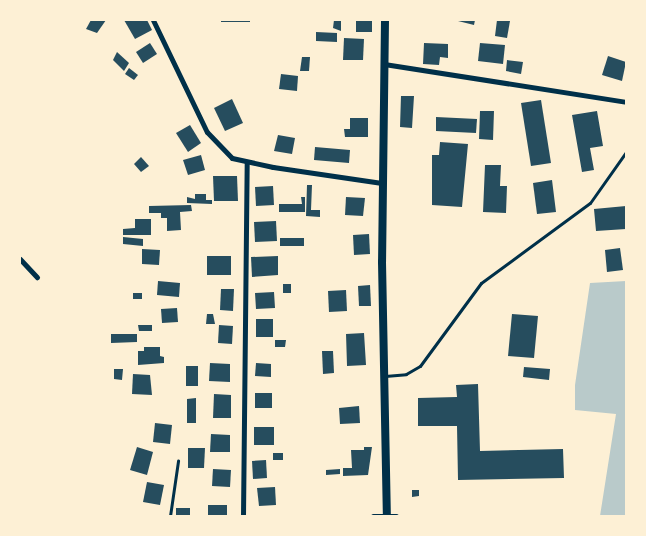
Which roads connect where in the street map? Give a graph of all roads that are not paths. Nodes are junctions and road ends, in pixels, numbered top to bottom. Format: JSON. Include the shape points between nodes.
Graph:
{"nodes":[{"id":1,"x":153,"y":20,"type":"edge"},
{"id":2,"x":385,"y":20,"type":"edge"},
{"id":3,"x":384,"y":64,"type":"junction"},
{"id":4,"x":626,"y":102,"type":"edge"},
{"id":5,"x":626,"y":152,"type":"edge"},
{"id":6,"x":246,"y":163,"type":"junction"},
{"id":7,"x":382,"y":183,"type":"junction"},
{"id":8,"x":20,"y":259,"type":"edge"},
{"id":9,"x":37,"y":277,"type":"dead end"},
{"id":10,"x":384,"y":376,"type":"junction"},
{"id":11,"x":178,"y":460,"type":"dead end"},
{"id":12,"x":387,"y":515,"type":"edge"},
{"id":13,"x":170,"y":516,"type":"edge"},
{"id":14,"x":243,"y":516,"type":"edge"},
{"id":15,"x":373,"y":516,"type":"edge"},
{"id":16,"x":396,"y":516,"type":"edge"}],
"edges":[{"from":1,"to":6,"type":"street","via":[[207,132],[232,158]]},
{"from":2,"to":3,"type":"street"},
{"from":3,"to":4,"type":"street"},
{"from":3,"to":7,"type":"street"},
{"from":5,"to":10,"type":"lane","via":[[590,204],[481,283],[420,366],[406,374]]},
{"from":6,"to":7,"type":"street"},
{"from":6,"to":14,"type":"street"},
{"from":7,"to":10,"type":"street"},
{"from":8,"to":9,"type":"street"},
{"from":10,"to":12,"type":"street"},
{"from":11,"to":13,"type":"lane"},
{"from":12,"to":15,"type":"street"},
{"from":12,"to":16,"type":"street"}]}
